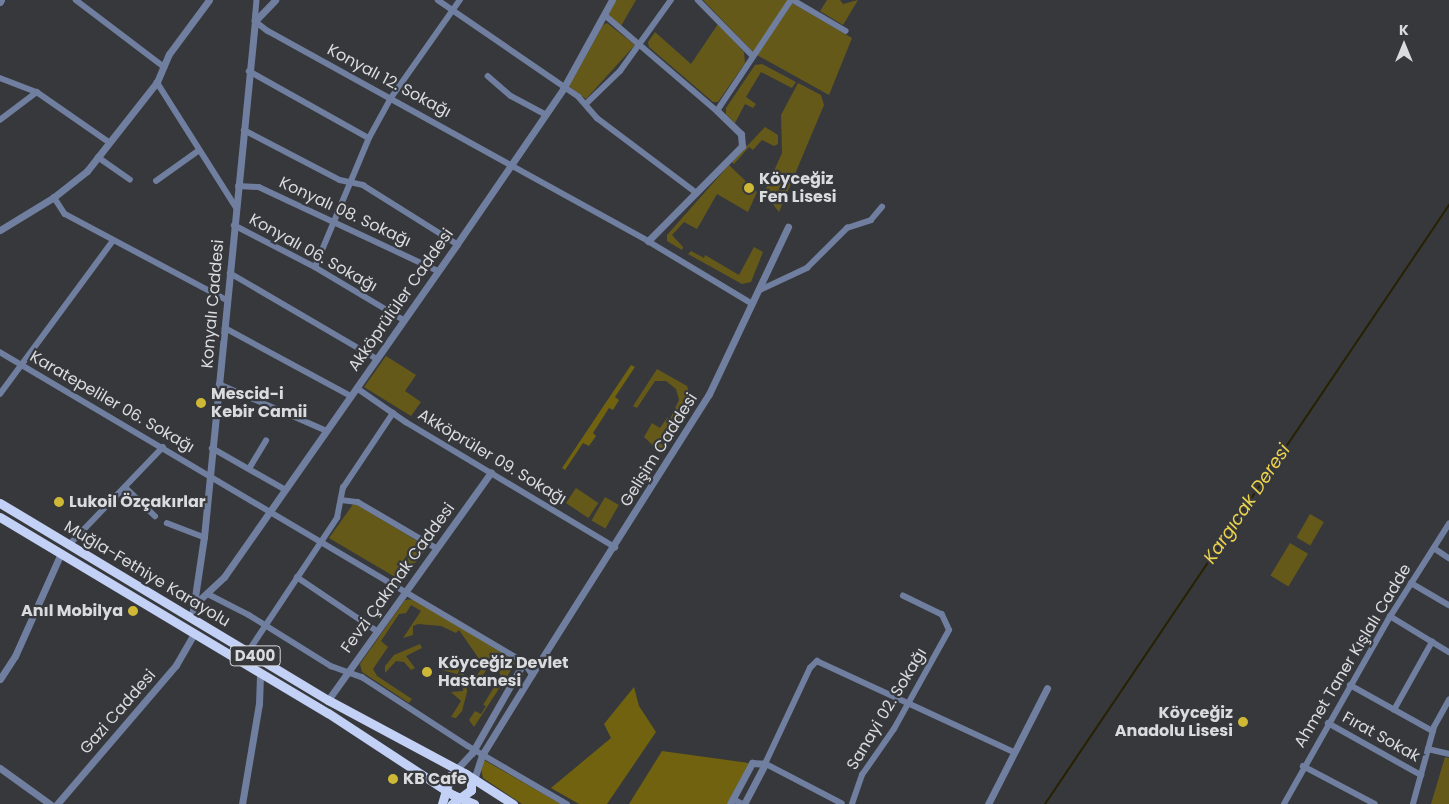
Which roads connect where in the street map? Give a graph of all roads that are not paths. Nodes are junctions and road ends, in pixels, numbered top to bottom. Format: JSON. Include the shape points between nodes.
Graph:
{"nodes":[{"id":1,"x":76,"y":0,"type":"edge"},
{"id":2,"x":209,"y":0,"type":"edge"},
{"id":3,"x":257,"y":0,"type":"edge"},
{"id":4,"x":275,"y":0,"type":"edge"},
{"id":5,"x":438,"y":0,"type":"edge"},
{"id":6,"x":460,"y":0,"type":"edge"},
{"id":7,"x":612,"y":0,"type":"edge"},
{"id":8,"x":671,"y":0,"type":"edge"},
{"id":9,"x":698,"y":0,"type":"edge"},
{"id":10,"x":792,"y":0,"type":"edge"},
{"id":11,"x":452,"y":10,"type":"junction"},
{"id":12,"x":605,"y":15,"type":"junction"},
{"id":13,"x":255,"y":21,"type":"junction"},
{"id":14,"x":846,"y":31,"type":"dead end"},
{"id":15,"x":640,"y":45,"type":"junction"},
{"id":16,"x":753,"y":56,"type":"junction"},
{"id":17,"x":163,"y":66,"type":"junction"},
{"id":18,"x":249,"y":71,"type":"junction"},
{"id":19,"x":488,"y":76,"type":"dead end"},
{"id":20,"x":0,"y":78,"type":"edge"},
{"id":21,"x":157,"y":82,"type":"junction"},
{"id":22,"x":563,"y":89,"type":"junction"},
{"id":23,"x":37,"y":92,"type":"junction"},
{"id":24,"x":390,"y":98,"type":"junction"},
{"id":25,"x":586,"y":104,"type":"junction"},
{"id":26,"x":717,"y":111,"type":"junction"},
{"id":27,"x":546,"y":114,"type":"junction"},
{"id":28,"x":0,"y":120,"type":"edge"},
{"id":29,"x":244,"y":130,"type":"junction"},
{"id":30,"x":369,"y":138,"type":"junction"},
{"id":31,"x":109,"y":142,"type":"junction"},
{"id":32,"x":198,"y":151,"type":"junction"},
{"id":33,"x":98,"y":158,"type":"junction"},
{"id":34,"x":511,"y":164,"type":"junction"},
{"id":35,"x":130,"y":179,"type":"dead end"},
{"id":36,"x":156,"y":181,"type":"dead end"},
{"id":37,"x":350,"y":182,"type":"junction"},
{"id":38,"x":238,"y":186,"type":"junction"},
{"id":39,"x":697,"y":194,"type":"junction"},
{"id":40,"x":54,"y":197,"type":"junction"},
{"id":41,"x":236,"y":207,"type":"junction"},
{"id":42,"x":882,"y":207,"type":"dead end"},
{"id":43,"x":334,"y":222,"type":"junction"},
{"id":44,"x":234,"y":225,"type":"junction"},
{"id":45,"x":788,"y":227,"type":"dead end"},
{"id":46,"x":0,"y":230,"type":"edge"},
{"id":47,"x":113,"y":241,"type":"junction"},
{"id":48,"x":648,"y":241,"type":"junction"},
{"id":49,"x":457,"y":244,"type":"junction"},
{"id":50,"x":315,"y":267,"type":"junction"},
{"id":51,"x":438,"y":271,"type":"junction"},
{"id":52,"x":230,"y":273,"type":"junction"},
{"id":53,"x":760,"y":290,"type":"junction"},
{"id":54,"x":227,"y":300,"type":"junction"},
{"id":55,"x":753,"y":304,"type":"junction"},
{"id":56,"x":404,"y":320,"type":"junction"},
{"id":57,"x":225,"y":328,"type":"junction"},
{"id":58,"x":0,"y":352,"type":"edge"},
{"id":59,"x":377,"y":359,"type":"junction"},
{"id":60,"x":20,"y":364,"type":"junction"},
{"id":61,"x":219,"y":384,"type":"junction"},
{"id":62,"x":357,"y":388,"type":"junction"},
{"id":63,"x":0,"y":394,"type":"edge"},
{"id":64,"x":351,"y":396,"type":"junction"},
{"id":65,"x":393,"y":412,"type":"junction"},
{"id":66,"x":327,"y":431,"type":"junction"},
{"id":67,"x":266,"y":441,"type":"dead end"},
{"id":68,"x":163,"y":448,"type":"junction"},
{"id":69,"x":212,"y":448,"type":"junction"},
{"id":70,"x":249,"y":469,"type":"junction"},
{"id":71,"x":491,"y":472,"type":"junction"},
{"id":72,"x":210,"y":475,"type":"junction"},
{"id":73,"x":125,"y":487,"type":"junction"},
{"id":74,"x":286,"y":490,"type":"junction"},
{"id":75,"x":341,"y":500,"type":"junction"},
{"id":76,"x":0,"y":503,"type":"edge"},
{"id":77,"x":271,"y":511,"type":"junction"},
{"id":78,"x":155,"y":516,"type":"dead end"},
{"id":79,"x":0,"y":517,"type":"edge"},
{"id":80,"x":167,"y":523,"type":"dead end"},
{"id":81,"x":1449,"y":524,"type":"edge"},
{"id":82,"x":204,"y":538,"type":"junction"},
{"id":83,"x":322,"y":540,"type":"junction"},
{"id":84,"x":70,"y":544,"type":"junction"},
{"id":85,"x":616,"y":547,"type":"junction"},
{"id":86,"x":436,"y":548,"type":"junction"},
{"id":87,"x":1434,"y":548,"type":"junction"},
{"id":88,"x":61,"y":553,"type":"junction"},
{"id":89,"x":1449,"y":558,"type":"edge"},
{"id":90,"x":297,"y":577,"type":"junction"},
{"id":91,"x":1412,"y":583,"type":"junction"},
{"id":92,"x":406,"y":590,"type":"junction"},
{"id":93,"x":208,"y":594,"type":"junction"},
{"id":94,"x":903,"y":596,"type":"dead end"},
{"id":95,"x":195,"y":604,"type":"junction"},
{"id":96,"x":1449,"y":604,"type":"edge"},
{"id":97,"x":1390,"y":616,"type":"junction"},
{"id":98,"x":192,"y":617,"type":"junction"},
{"id":99,"x":266,"y":625,"type":"junction"},
{"id":100,"x":377,"y":631,"type":"junction"},
{"id":101,"x":194,"y":634,"type":"junction"},
{"id":102,"x":1432,"y":642,"type":"junction"},
{"id":103,"x":248,"y":652,"type":"junction"},
{"id":104,"x":1449,"y":652,"type":"edge"},
{"id":105,"x":524,"y":662,"type":"junction"},
{"id":106,"x":348,"y":671,"type":"junction"},
{"id":107,"x":260,"y":673,"type":"junction"},
{"id":108,"x":532,"y":674,"type":"junction"},
{"id":109,"x":0,"y":679,"type":"edge"},
{"id":110,"x":1350,"y":685,"type":"junction"},
{"id":111,"x":1047,"y":688,"type":"dead end"},
{"id":112,"x":328,"y":700,"type":"junction"},
{"id":113,"x":1449,"y":700,"type":"edge"},
{"id":114,"x":909,"y":703,"type":"junction"},
{"id":115,"x":1394,"y":710,"type":"junction"},
{"id":116,"x":1328,"y":723,"type":"junction"},
{"id":117,"x":1433,"y":731,"type":"junction"},
{"id":118,"x":1428,"y":749,"type":"junction"},
{"id":119,"x":474,"y":750,"type":"junction"},
{"id":120,"x":1014,"y":752,"type":"junction"},
{"id":121,"x":1449,"y":754,"type":"edge"},
{"id":122,"x":482,"y":755,"type":"junction"},
{"id":123,"x":765,"y":764,"type":"junction"},
{"id":124,"x":1303,"y":766,"type":"junction"},
{"id":125,"x":0,"y":768,"type":"edge"},
{"id":126,"x":1421,"y":775,"type":"junction"},
{"id":127,"x":465,"y":776,"type":"junction"},
{"id":128,"x":454,"y":795,"type":"edge"},
{"id":129,"x":732,"y":801,"type":"edge"},
{"id":130,"x":50,"y":804,"type":"edge"},
{"id":131,"x":57,"y":804,"type":"edge"},
{"id":132,"x":242,"y":804,"type":"edge"},
{"id":133,"x":442,"y":804,"type":"edge"},
{"id":134,"x":474,"y":804,"type":"edge"},
{"id":135,"x":513,"y":804,"type":"edge"},
{"id":136,"x":567,"y":804,"type":"edge"},
{"id":137,"x":743,"y":804,"type":"edge"},
{"id":138,"x":842,"y":804,"type":"edge"},
{"id":139,"x":852,"y":804,"type":"edge"},
{"id":140,"x":988,"y":804,"type":"edge"},
{"id":141,"x":1284,"y":804,"type":"edge"},
{"id":142,"x":1375,"y":804,"type":"edge"},
{"id":143,"x":1413,"y":804,"type":"edge"}],
"edges":[{"from":1,"to":17,"type":"street"},
{"from":2,"to":17,"type":"street"},
{"from":3,"to":13,"type":"street"},
{"from":4,"to":13,"type":"street"},
{"from":5,"to":11,"type":"street"},
{"from":6,"to":11,"type":"street"},
{"from":7,"to":12,"type":"street","name":"Akköprülüler Caddesi"},
{"from":8,"to":15,"type":"street"},
{"from":9,"to":16,"type":"street"},
{"from":10,"to":14,"type":"street"},
{"from":10,"to":16,"type":"street"},
{"from":11,"to":22,"type":"street"},
{"from":11,"to":24,"type":"street"},
{"from":12,"to":15,"type":"street"},
{"from":12,"to":22,"type":"street","name":"Akköprülüler Caddesi"},
{"from":13,"to":18,"type":"street","name":"Konyalı Caddesi"},
{"from":13,"to":24,"type":"street","name":"Konyalı 12. Sokağı"},
{"from":15,"to":25,"type":"street"},
{"from":15,"to":26,"type":"street"},
{"from":16,"to":26,"type":"street"},
{"from":17,"to":21,"type":"street"},
{"from":18,"to":29,"type":"street","name":"Konyalı Caddesi"},
{"from":18,"to":30,"type":"street"},
{"from":19,"to":27,"type":"street","via":[[511,96]]},
{"from":20,"to":23,"type":"street"},
{"from":21,"to":31,"type":"street"},
{"from":21,"to":32,"type":"street","via":[[174,105]]},
{"from":22,"to":25,"type":"street"},
{"from":22,"to":27,"type":"street","name":"Akköprülüler Caddesi"},
{"from":23,"to":28,"type":"street"},
{"from":23,"to":31,"type":"street"},
{"from":24,"to":30,"type":"street"},
{"from":24,"to":34,"type":"street","name":"Konyalı 12. Sokağı"},
{"from":25,"to":39,"type":"street","via":[[597,118]]},
{"from":26,"to":39,"type":"street","via":[[741,134],[743,143]]},
{"from":27,"to":34,"type":"street","name":"Akköprülüler Caddesi"},
{"from":29,"to":37,"type":"street"},
{"from":29,"to":38,"type":"street","name":"Konyalı Caddesi"},
{"from":30,"to":37,"type":"street"},
{"from":31,"to":33,"type":"street"},
{"from":32,"to":36,"type":"street"},
{"from":32,"to":41,"type":"street"},
{"from":33,"to":35,"type":"street"},
{"from":33,"to":40,"type":"street"},
{"from":34,"to":48,"type":"street","name":"Konyalı 12. Sokağı"},
{"from":34,"to":49,"type":"street","name":"Akköprülüler Caddesi"},
{"from":37,"to":43,"type":"street"},
{"from":37,"to":49,"type":"street","via":[[363,185]]},
{"from":38,"to":41,"type":"street","name":"Konyalı Caddesi"},
{"from":38,"to":43,"type":"street","name":"Konyalı 08. Sokağı","via":[[259,187]]},
{"from":39,"to":48,"type":"street"},
{"from":40,"to":46,"type":"street"},
{"from":40,"to":47,"type":"street","via":[[62,211]]},
{"from":41,"to":44,"type":"street","name":"Konyalı Caddesi"},
{"from":42,"to":53,"type":"street","via":[[871,220],[847,228],[807,268]]},
{"from":43,"to":50,"type":"street"},
{"from":43,"to":51,"type":"street","name":"Konyalı 08. Sokağı"},
{"from":44,"to":50,"type":"street","name":"Konyalı 06. Sokağı"},
{"from":44,"to":52,"type":"street","name":"Konyalı Caddesi"},
{"from":45,"to":53,"type":"street","name":"Gelişim Caddesi"},
{"from":47,"to":54,"type":"street"},
{"from":47,"to":60,"type":"street","via":[[40,343]]},
{"from":48,"to":55,"type":"street","name":"Konyalı 12. Sokağı"},
{"from":49,"to":51,"type":"street","name":"Akköprülüler Caddesi"},
{"from":50,"to":56,"type":"street","name":"Konyalı 06. Sokağı"},
{"from":51,"to":56,"type":"street","name":"Akköprülüler Caddesi"},
{"from":52,"to":54,"type":"street","name":"Konyalı Caddesi"},
{"from":52,"to":59,"type":"street"},
{"from":53,"to":55,"type":"street","name":"Gelişim Caddesi"},
{"from":54,"to":57,"type":"street","name":"Konyalı Caddesi"},
{"from":55,"to":85,"type":"street","name":"Gelişim Caddesi","via":[[709,394]]},
{"from":56,"to":59,"type":"street","name":"Akköprülüler Caddesi"},
{"from":57,"to":61,"type":"street","name":"Konyalı Caddesi"},
{"from":57,"to":64,"type":"street"},
{"from":58,"to":60,"type":"street","name":"Karatepeliler 06. Sokağı"},
{"from":59,"to":62,"type":"street","name":"Akköprülüler Caddesi"},
{"from":60,"to":63,"type":"street"},
{"from":60,"to":68,"type":"street","name":"Karatepeliler 06. Sokağı"},
{"from":61,"to":66,"type":"street"},
{"from":61,"to":69,"type":"street","name":"Konyalı Caddesi"},
{"from":62,"to":64,"type":"street","name":"Akköprülüler Caddesi"},
{"from":62,"to":65,"type":"street","name":"Akköprüler 09. Sokağı"},
{"from":64,"to":66,"type":"street","name":"Akköprülüler Caddesi"},
{"from":65,"to":71,"type":"street","name":"Akköprüler 09. Sokağı"},
{"from":65,"to":75,"type":"street","via":[[343,488]]},
{"from":66,"to":74,"type":"street","name":"Akköprülüler Caddesi"},
{"from":67,"to":70,"type":"street"},
{"from":68,"to":72,"type":"street","name":"Karatepeliler 06. Sokağı"},
{"from":68,"to":73,"type":"street"},
{"from":69,"to":70,"type":"street"},
{"from":69,"to":72,"type":"street","name":"Konyalı Caddesi"},
{"from":70,"to":74,"type":"street"},
{"from":71,"to":85,"type":"street","name":"Akköprüler 09. Sokağı"},
{"from":71,"to":86,"type":"street","name":"Fevzi Çakmak Caddesi"},
{"from":72,"to":77,"type":"street","name":"Karatepeliler 06. Sokağı"},
{"from":72,"to":82,"type":"street","name":"Konyalı Caddesi"},
{"from":73,"to":78,"type":"street"},
{"from":73,"to":84,"type":"street"},
{"from":74,"to":77,"type":"street","name":"Akköprülüler Caddesi"},
{"from":75,"to":83,"type":"street","via":[[340,513]]},
{"from":75,"to":86,"type":"street","via":[[358,502]]},
{"from":76,"to":84,"type":"highway","name":"Muğla-Fethiye Karayolu","number":"D400"},
{"from":77,"to":83,"type":"street","name":"Karatepeliler 06. Sokağı"},
{"from":77,"to":93,"type":"street","name":"Akköprülüler Caddesi"},
{"from":79,"to":88,"type":"highway","name":"Muğla-Fethiye Karayolu","number":"D400"},
{"from":80,"to":82,"type":"street"},
{"from":81,"to":87,"type":"street","name":"Ahmet Taner Kışlalı Cadde"},
{"from":82,"to":95,"type":"street","name":"Konyalı Caddesi"},
{"from":83,"to":90,"type":"street"},
{"from":83,"to":92,"type":"street","name":"Karatepeliler 06. Sokağı"},
{"from":84,"to":98,"type":"highway","name":"Muğla-Fethiye Karayolu","number":"D400"},
{"from":85,"to":108,"type":"street","name":"Gelişim Caddesi"},
{"from":86,"to":92,"type":"street","name":"Fevzi Çakmak Caddesi"},
{"from":87,"to":89,"type":"street"},
{"from":87,"to":91,"type":"street","name":"Ahmet Taner Kışlalı Cadde"},
{"from":88,"to":101,"type":"highway","name":"Muğla-Fethiye Karayolu","number":"D400"},
{"from":88,"to":109,"type":"street","via":[[15,656]]},
{"from":90,"to":99,"type":"street"},
{"from":90,"to":100,"type":"street"},
{"from":91,"to":96,"type":"street"},
{"from":91,"to":97,"type":"street","name":"Ahmet Taner Kışlalı Cadde"},
{"from":92,"to":100,"type":"street","name":"Fevzi Çakmak Caddesi"},
{"from":92,"to":105,"type":"street","name":"Karatepeliler 06. Sokağı"},
{"from":93,"to":95,"type":"street","name":"Akköprülüler Caddesi"},
{"from":93,"to":99,"type":"street"},
{"from":94,"to":114,"type":"street","name":"Sanayi 02. Sokağı","via":[[942,615],[949,630]]},
{"from":95,"to":98,"type":"street","name":"Konyalı Caddesi"},
{"from":97,"to":102,"type":"street"},
{"from":97,"to":110,"type":"street","name":"Ahmet Taner Kışlalı Cadde"},
{"from":98,"to":103,"type":"highway","name":"Muğla-Fethiye Karayolu","number":"D400"},
{"from":99,"to":103,"type":"street"},
{"from":99,"to":106,"type":"street","via":[[331,666]]},
{"from":100,"to":106,"type":"street","name":"Fevzi Çakmak Caddesi"},
{"from":101,"to":107,"type":"highway","name":"Muğla-Fethiye Karayolu","number":"D400"},
{"from":101,"to":131,"type":"street","name":"Gazi Caddesi","via":[[184,655]]},
{"from":102,"to":104,"type":"street"},
{"from":102,"to":115,"type":"street"},
{"from":103,"to":112,"type":"highway","name":"Muğla-Fethiye Karayolu","number":"D400"},
{"from":105,"to":108,"type":"street"},
{"from":105,"to":119,"type":"street"},
{"from":106,"to":112,"type":"street","name":"Fevzi Çakmak Caddesi"},
{"from":106,"to":119,"type":"street"},
{"from":107,"to":128,"type":"highway","name":"Muğla-Fethiye Karayolu","number":"D400"},
{"from":107,"to":132,"type":"street","via":[[259,704]]},
{"from":108,"to":122,"type":"street","name":"Gelişim Caddesi"},
{"from":110,"to":115,"type":"street"},
{"from":110,"to":116,"type":"street","name":"Ahmet Taner Kışlalı Cadde"},
{"from":111,"to":120,"type":"street"},
{"from":112,"to":127,"type":"highway","name":"Muğla-Fethiye Karayolu","number":"D400"},
{"from":113,"to":117,"type":"street"},
{"from":114,"to":120,"type":"street"},
{"from":114,"to":123,"type":"street","via":[[817,661]]},
{"from":114,"to":139,"type":"street","name":"Sanayi 02. Sokağı","via":[[862,775]]},
{"from":115,"to":117,"type":"street"},
{"from":116,"to":124,"type":"street","name":"Ahmet Taner Kışlalı Cadde"},
{"from":116,"to":126,"type":"street","name":"Fırat Sokak"},
{"from":117,"to":118,"type":"street"},
{"from":118,"to":121,"type":"street"},
{"from":118,"to":126,"type":"street"},
{"from":119,"to":122,"type":"street"},
{"from":119,"to":127,"type":"street"},
{"from":120,"to":140,"type":"street"},
{"from":122,"to":127,"type":"street","name":"Gelişim Caddesi"},
{"from":122,"to":136,"type":"street"},
{"from":123,"to":129,"type":"street","via":[[752,763]]},
{"from":123,"to":137,"type":"street"},
{"from":123,"to":138,"type":"street"},
{"from":124,"to":141,"type":"street","name":"Ahmet Taner Kışlalı Cadde"},
{"from":124,"to":142,"type":"street"},
{"from":125,"to":130,"type":"street"},
{"from":126,"to":143,"type":"street"},
{"from":127,"to":128,"type":"highway"},
{"from":127,"to":128,"type":"highway"},
{"from":127,"to":135,"type":"highway","name":"Muğla-Fethiye Karayolu","number":"D400"},
{"from":128,"to":133,"type":"highway"},
{"from":128,"to":134,"type":"highway","name":"Muğla-Fethiye Karayolu","number":"D400"},
{"from":129,"to":137,"type":"street"}]}
